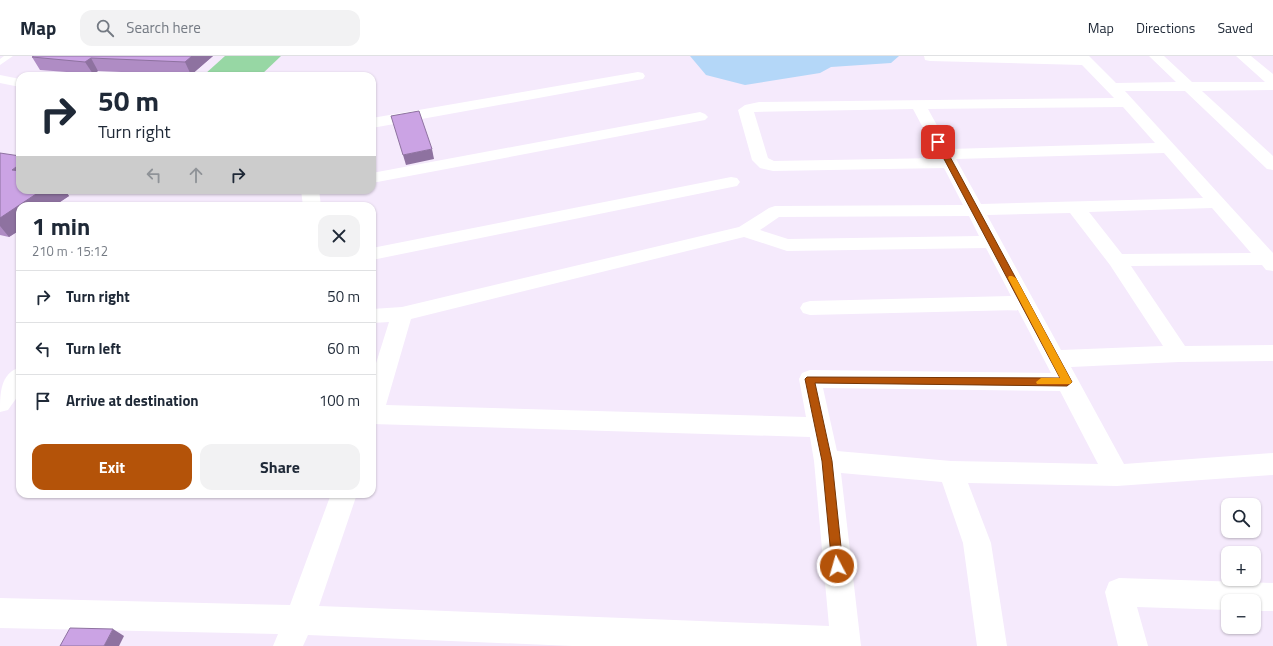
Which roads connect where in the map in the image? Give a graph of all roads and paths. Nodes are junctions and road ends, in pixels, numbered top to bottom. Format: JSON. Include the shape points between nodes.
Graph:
{"nodes":[{"id":1,"x":9,"y":56,"type":"edge"},
{"id":2,"x":1156,"y":56,"type":"edge"},
{"id":3,"x":1242,"y":56,"type":"edge"},
{"id":4,"x":930,"y":57,"type":"dead end"},
{"id":5,"x":1083,"y":59,"type":"edge"},
{"id":6,"x":0,"y":63,"type":"edge"},
{"id":7,"x":638,"y":76,"type":"dead end"},
{"id":8,"x":0,"y":79,"type":"edge"},
{"id":9,"x":1273,"y":81,"type":"edge"},
{"id":10,"x":16,"y":82,"type":"edge"},
{"id":11,"x":1273,"y":86,"type":"edge"},
{"id":12,"x":1113,"y":87,"type":"junction"},
{"id":13,"x":1190,"y":87,"type":"junction"},
{"id":14,"x":1127,"y":102,"type":"junction"},
{"id":15,"x":919,"y":106,"type":"junction"},
{"id":16,"x":700,"y":117,"type":"dead end"},
{"id":17,"x":376,"y":122,"type":"edge"},
{"id":18,"x":1167,"y":148,"type":"junction"},
{"id":19,"x":948,"y":159,"type":"junction"},
{"id":20,"x":1273,"y":165,"type":"edge"},
{"id":21,"x":376,"y":177,"type":"edge"},
{"id":22,"x":732,"y":182,"type":"dead end"},
{"id":23,"x":1216,"y":203,"type":"junction"},
{"id":24,"x":1075,"y":207,"type":"junction"},
{"id":25,"x":975,"y":210,"type":"junction"},
{"id":26,"x":745,"y":231,"type":"junction"},
{"id":27,"x":992,"y":242,"type":"junction"},
{"id":28,"x":376,"y":253,"type":"edge"},
{"id":29,"x":1268,"y":257,"type":"edge"},
{"id":30,"x":1117,"y":260,"type":"junction"},
{"id":31,"x":1025,"y":303,"type":"junction"},
{"id":32,"x":810,"y":308,"type":"dead end"},
{"id":33,"x":402,"y":314,"type":"junction"},
{"id":34,"x":376,"y":316,"type":"edge"},
{"id":35,"x":1273,"y":353,"type":"edge"},
{"id":36,"x":1179,"y":354,"type":"junction"},
{"id":37,"x":1055,"y":359,"type":"junction"},
{"id":38,"x":16,"y":381,"type":"edge"},
{"id":39,"x":1067,"y":382,"type":"junction"},
{"id":40,"x":376,"y":400,"type":"edge"},
{"id":41,"x":0,"y":403,"type":"edge"},
{"id":42,"x":376,"y":413,"type":"edge"},
{"id":43,"x":820,"y":427,"type":"junction"},
{"id":44,"x":827,"y":461,"type":"junction"},
{"id":45,"x":1273,"y":464,"type":"edge"},
{"id":46,"x":952,"y":472,"type":"junction"},
{"id":47,"x":1117,"y":475,"type":"junction"},
{"id":48,"x":343,"y":498,"type":"edge"},
{"id":49,"x":1273,"y":597,"type":"edge"},
{"id":50,"x":0,"y":613,"type":"edge"},
{"id":51,"x":294,"y":633,"type":"edge"},
{"id":52,"x":845,"y":644,"type":"edge"},
{"id":53,"x":992,"y":646,"type":"edge"},
{"id":54,"x":1133,"y":646,"type":"edge"}],
"edges":[{"from":1,"to":6,"type":"lane"},
{"from":2,"to":13,"type":"street"},
{"from":3,"to":9,"type":"street"},
{"from":4,"to":5,"type":"street"},
{"from":5,"to":12,"type":"street"},
{"from":7,"to":17,"type":"street"},
{"from":8,"to":10,"type":"street"},
{"from":11,"to":13,"type":"street"},
{"from":12,"to":13,"type":"street"},
{"from":12,"to":14,"type":"street"},
{"from":13,"to":20,"type":"street"},
{"from":14,"to":15,"type":"street"},
{"from":14,"to":18,"type":"street"},
{"from":15,"to":19,"type":"street"},
{"from":15,"to":19,"type":"street","via":[[759,107],[746,110],[760,160],[773,166]]},
{"from":16,"to":21,"type":"street"},
{"from":18,"to":19,"type":"street"},
{"from":18,"to":23,"type":"street"},
{"from":19,"to":25,"type":"street"},
{"from":22,"to":28,"type":"street"},
{"from":23,"to":24,"type":"street"},
{"from":23,"to":29,"type":"street"},
{"from":24,"to":25,"type":"street"},
{"from":24,"to":30,"type":"street"},
{"from":25,"to":26,"type":"street","via":[[775,212]]},
{"from":25,"to":27,"type":"street"},
{"from":26,"to":27,"type":"street","via":[[787,245]]},
{"from":26,"to":33,"type":"street"},
{"from":27,"to":31,"type":"street"},
{"from":29,"to":30,"type":"street"},
{"from":30,"to":36,"type":"street"},
{"from":31,"to":32,"type":"street"},
{"from":31,"to":37,"type":"street"},
{"from":33,"to":34,"type":"street"},
{"from":33,"to":40,"type":"street"},
{"from":35,"to":36,"type":"street"},
{"from":36,"to":37,"type":"street"},
{"from":37,"to":39,"type":"street"},
{"from":38,"to":41,"type":"street"},
{"from":39,"to":43,"type":"street","via":[[810,379]]},
{"from":39,"to":47,"type":"street"},
{"from":42,"to":43,"type":"street"},
{"from":43,"to":44,"type":"street"},
{"from":44,"to":46,"type":"street"},
{"from":44,"to":52,"type":"street"},
{"from":45,"to":47,"type":"street"},
{"from":46,"to":47,"type":"street"},
{"from":46,"to":53,"type":"street","via":[[977,543]]},
{"from":48,"to":51,"type":"street"},
{"from":49,"to":54,"type":"street","via":[[1120,592]]},
{"from":50,"to":51,"type":"street"},
{"from":51,"to":52,"type":"street"}]}
